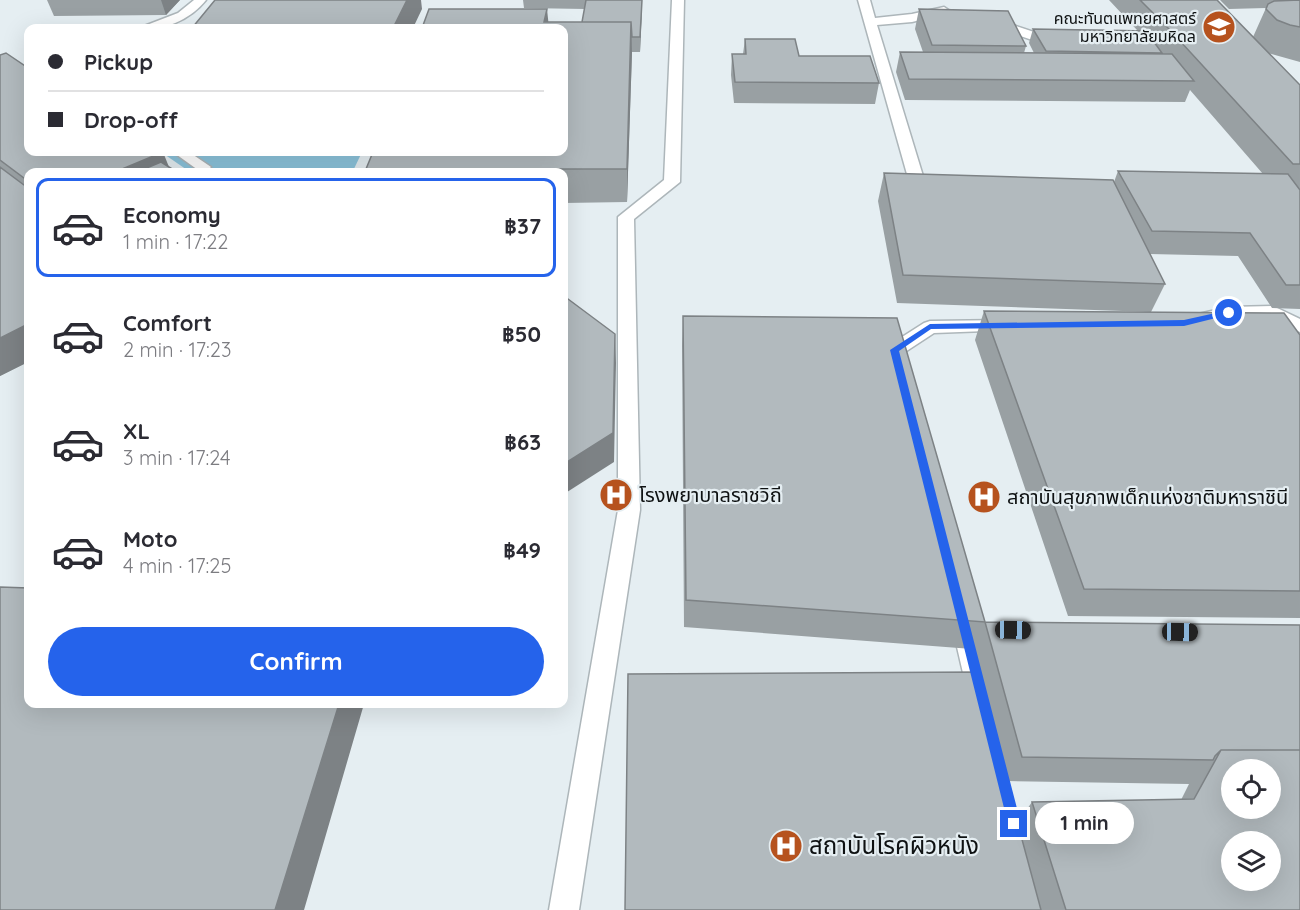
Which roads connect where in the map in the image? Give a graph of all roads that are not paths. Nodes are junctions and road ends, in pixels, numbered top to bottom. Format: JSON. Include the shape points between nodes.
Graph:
{"nodes":[{"id":1,"x":678,"y":0,"type":"edge"},
{"id":2,"x":864,"y":0,"type":"edge"},
{"id":3,"x":200,"y":6,"type":"edge"},
{"id":4,"x":959,"y":13,"type":"edge"},
{"id":5,"x":978,"y":18,"type":"edge"},
{"id":6,"x":870,"y":22,"type":"junction"},
{"id":7,"x":158,"y":24,"type":"edge"},
{"id":8,"x":1051,"y":42,"type":"edge"},
{"id":9,"x":186,"y":156,"type":"edge"},
{"id":10,"x":203,"y":167,"type":"dead end"},
{"id":11,"x":922,"y":199,"type":"edge"},
{"id":12,"x":1184,"y":323,"type":"edge"},
{"id":13,"x":1022,"y":325,"type":"edge"},
{"id":14,"x":1300,"y":326,"type":"edge"},
{"id":15,"x":903,"y":385,"type":"edge"},
{"id":16,"x":971,"y":622,"type":"edge"},
{"id":17,"x":988,"y":719,"type":"edge"},
{"id":18,"x":564,"y":910,"type":"edge"}],
"edges":[{"from":1,"to":18,"type":"lane","via":[[672,182],[626,217],[629,510]]},
{"from":2,"to":6,"type":"lane"},
{"from":3,"to":7,"type":"lane"},
{"from":4,"to":6,"type":"lane","via":[[944,11]]},
{"from":5,"to":8,"type":"lane"},
{"from":6,"to":11,"type":"lane"},
{"from":9,"to":10,"type":"lane"},
{"from":12,"to":14,"type":"lane","via":[[1229,313],[1274,312]]},
{"from":13,"to":15,"type":"lane","via":[[930,327],[895,350]]},
{"from":16,"to":17,"type":"lane"}]}
